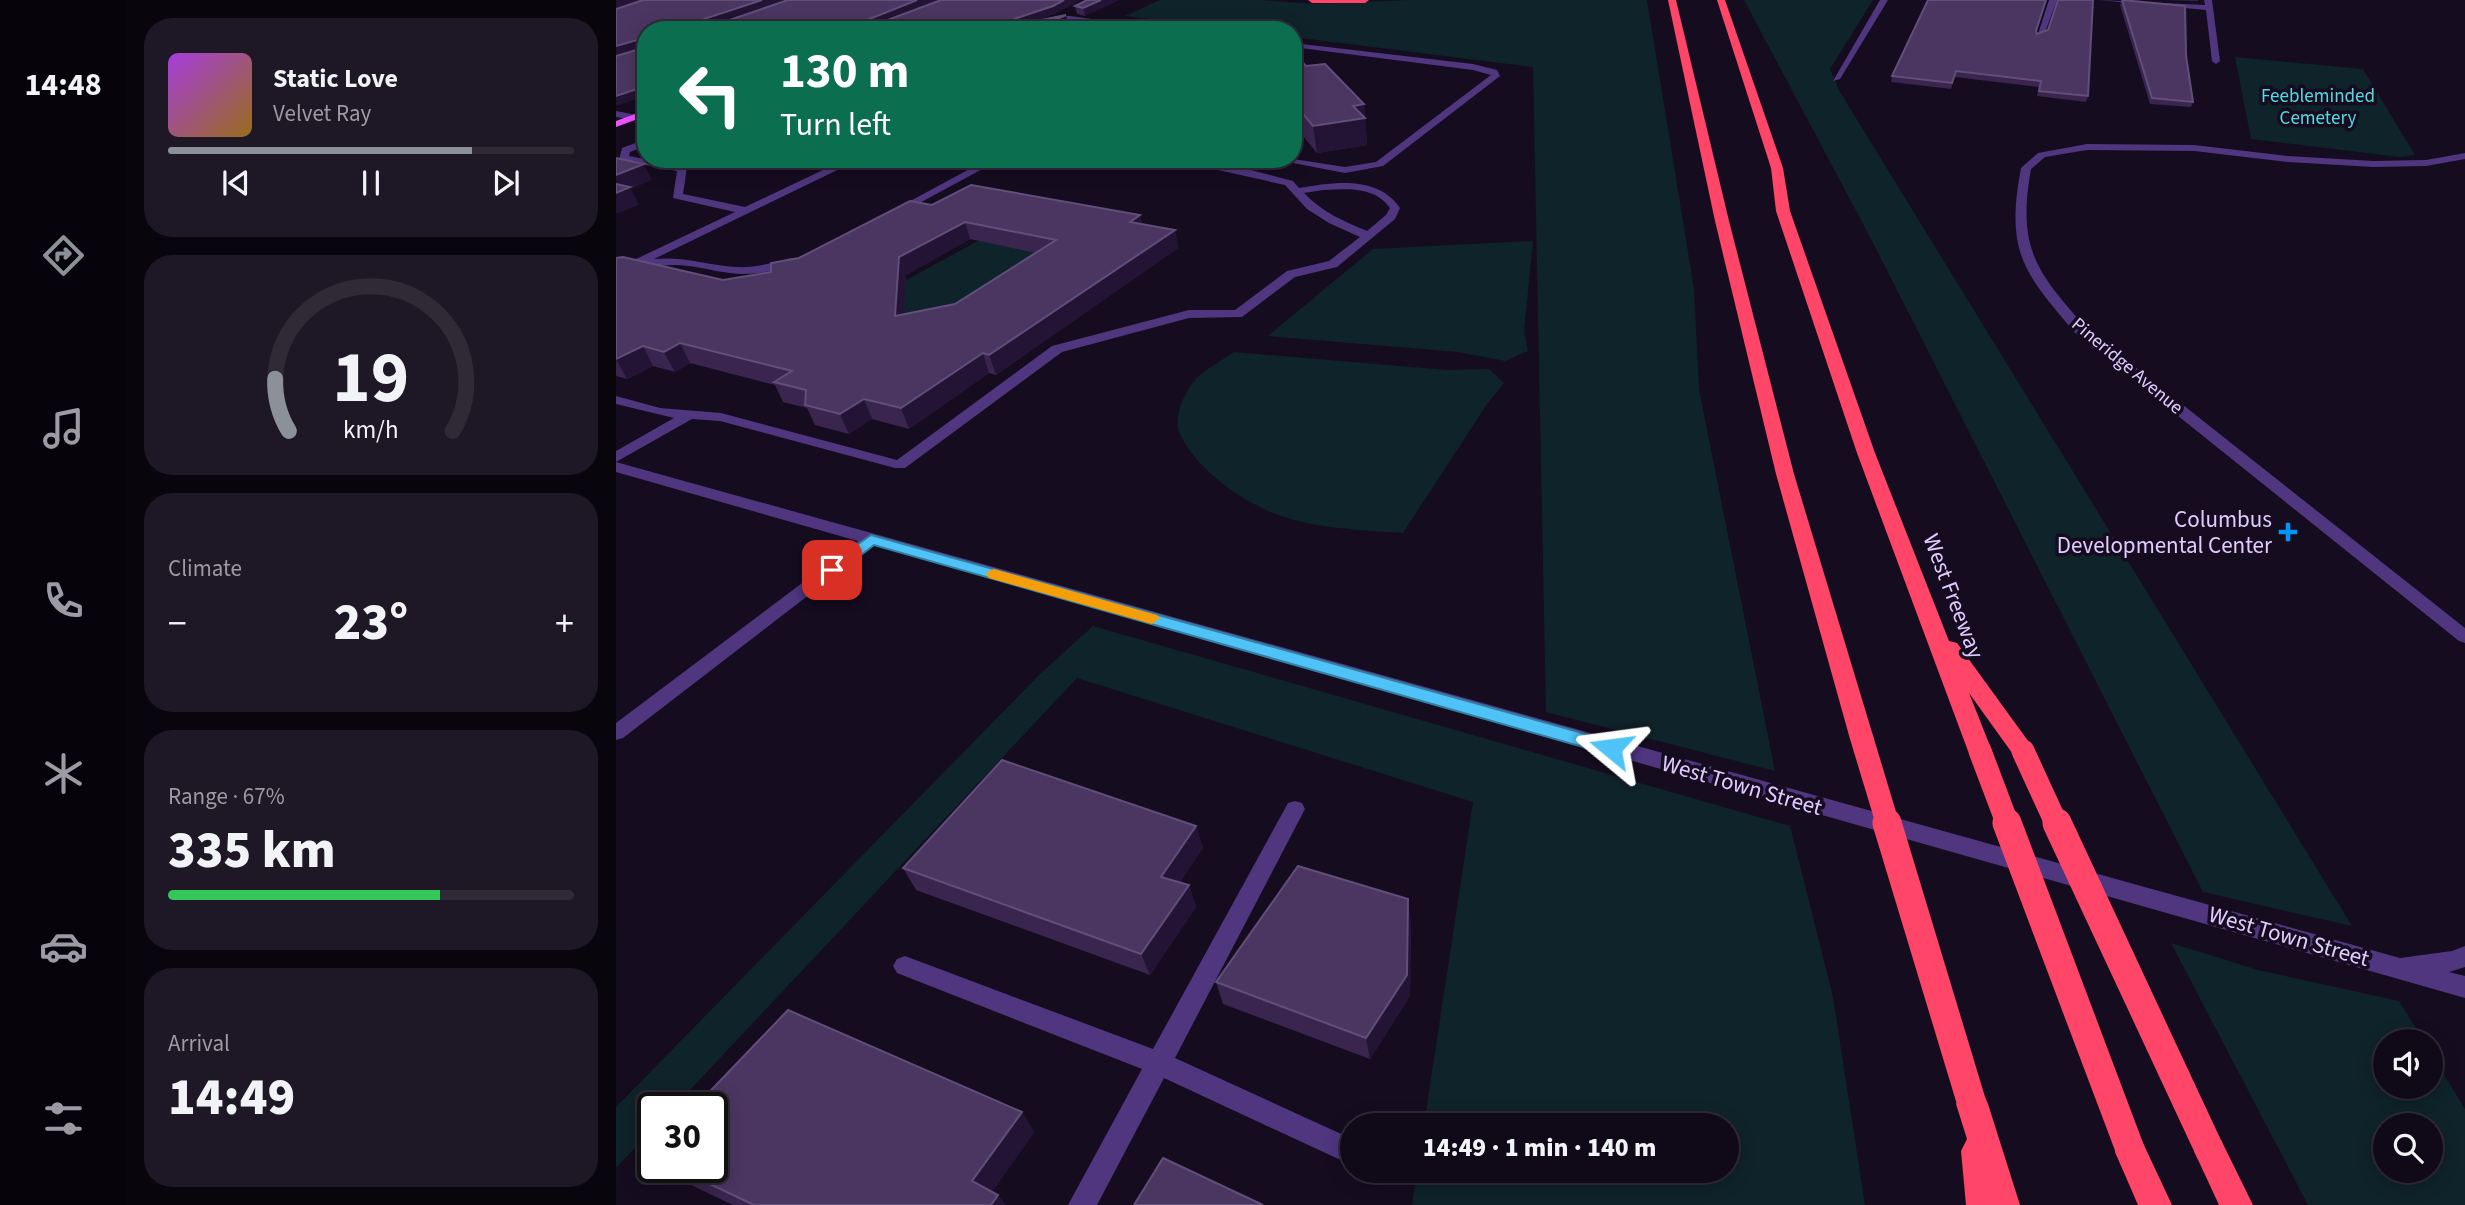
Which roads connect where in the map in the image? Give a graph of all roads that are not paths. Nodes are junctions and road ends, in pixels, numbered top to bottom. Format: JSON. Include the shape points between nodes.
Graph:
{"nodes":[{"id":1,"x":1312,"y":0,"type":"edge"},
{"id":2,"x":1365,"y":0,"type":"edge"},
{"id":3,"x":1672,"y":0,"type":"edge"},
{"id":4,"x":1721,"y":0,"type":"edge"},
{"id":5,"x":1884,"y":0,"type":"edge"},
{"id":6,"x":2053,"y":0,"type":"edge"},
{"id":7,"x":2102,"y":0,"type":"edge"},
{"id":8,"x":2209,"y":4,"type":"edge"},
{"id":9,"x":1075,"y":8,"type":"edge"},
{"id":10,"x":1059,"y":18,"type":"junction"},
{"id":11,"x":1050,"y":21,"type":"edge"},
{"id":12,"x":1085,"y":21,"type":"edge"},
{"id":13,"x":2040,"y":35,"type":"edge"},
{"id":14,"x":1302,"y":46,"type":"edge"},
{"id":15,"x":2216,"y":61,"type":"dead end"},
{"id":16,"x":1836,"y":79,"type":"dead end"},
{"id":17,"x":616,"y":114,"type":"edge"},
{"id":18,"x":637,"y":116,"type":"edge"},
{"id":19,"x":634,"y":117,"type":"junction"},
{"id":20,"x":616,"y":124,"type":"edge"},
{"id":21,"x":637,"y":146,"type":"edge"},
{"id":22,"x":2465,"y":156,"type":"edge"},
{"id":23,"x":2443,"y":160,"type":"junction"},
{"id":24,"x":637,"y":161,"type":"edge"},
{"id":25,"x":1302,"y":163,"type":"edge"},
{"id":26,"x":678,"y":168,"type":"edge"},
{"id":27,"x":836,"y":168,"type":"edge"},
{"id":28,"x":979,"y":168,"type":"edge"},
{"id":29,"x":1224,"y":168,"type":"edge"},
{"id":30,"x":2465,"y":170,"type":"edge"},
{"id":31,"x":1299,"y":191,"type":"junction"},
{"id":32,"x":748,"y":211,"type":"junction"},
{"id":33,"x":879,"y":220,"type":"edge"},
{"id":34,"x":1368,"y":236,"type":"junction"},
{"id":35,"x":806,"y":258,"type":"edge"},
{"id":36,"x":632,"y":265,"type":"junction"},
{"id":37,"x":616,"y":273,"type":"edge"},
{"id":38,"x":616,"y":400,"type":"edge"},
{"id":39,"x":689,"y":415,"type":"junction"},
{"id":40,"x":616,"y":457,"type":"edge"},
{"id":41,"x":616,"y":467,"type":"edge"},
{"id":42,"x":871,"y":539,"type":"junction"},
{"id":43,"x":1931,"y":623,"type":"junction"},
{"id":44,"x":2465,"y":637,"type":"edge"},
{"id":45,"x":616,"y":733,"type":"edge"},
{"id":46,"x":1295,"y":809,"type":"dead end"},
{"id":47,"x":2465,"y":956,"type":"edge"},
{"id":48,"x":905,"y":966,"type":"dead end"},
{"id":49,"x":2400,"y":967,"type":"junction"},
{"id":50,"x":2465,"y":987,"type":"edge"},
{"id":51,"x":1159,"y":1063,"type":"junction"},
{"id":52,"x":1972,"y":1104,"type":"junction"},
{"id":53,"x":1340,"y":1147,"type":"edge"},
{"id":54,"x":1082,"y":1205,"type":"edge"},
{"id":55,"x":1983,"y":1205,"type":"edge"},
{"id":56,"x":2003,"y":1205,"type":"edge"},
{"id":57,"x":2155,"y":1205,"type":"edge"},
{"id":58,"x":2236,"y":1205,"type":"edge"}],
"edges":[{"from":1,"to":2,"type":"highway"},
{"from":3,"to":52,"type":"highway","bridge":true,"via":[[1785,474]]},
{"from":4,"to":43,"type":"highway","name":"West Freeway","via":[[1777,167],[1783,211],[1866,453]]},
{"from":5,"to":16,"type":"street"},
{"from":6,"to":13,"type":"street"},
{"from":7,"to":8,"type":"street"},
{"from":8,"to":15,"type":"street"},
{"from":9,"to":10,"type":"street"},
{"from":10,"to":11,"type":"street"},
{"from":10,"to":12,"type":"street"},
{"from":14,"to":25,"type":"street","via":[[1473,67],[1496,76],[1379,164],[1345,170]]},
{"from":17,"to":19,"type":"street"},
{"from":18,"to":19,"type":"main road"},
{"from":19,"to":20,"type":"main road"},
{"from":21,"to":24,"type":"street","via":[[626,150],[623,158]]},
{"from":22,"to":23,"type":"street","name":"Pineridge Avenue"},
{"from":23,"to":30,"type":"street"},
{"from":23,"to":44,"type":"street","name":"Pineridge Avenue","via":[[2361,163],[2137,146],[2087,147],[2042,155],[2026,168],[2022,243],[2042,285],[2082,332]]},
{"from":26,"to":32,"type":"street","via":[[683,169],[677,196]]},
{"from":27,"to":32,"type":"street"},
{"from":28,"to":33,"type":"street"},
{"from":29,"to":31,"type":"street","via":[[1275,177]]},
{"from":31,"to":34,"type":"street","via":[[1311,207]]},
{"from":31,"to":34,"type":"street","via":[[1337,186],[1391,199],[1395,208],[1391,217]]},
{"from":32,"to":36,"type":"street"},
{"from":34,"to":39,"type":"street","via":[[1333,264],[1291,274],[1238,314],[1189,314],[1057,349],[900,464],[721,417]]},
{"from":35,"to":36,"type":"street","via":[[734,271],[693,262]]},
{"from":36,"to":37,"type":"street"},
{"from":38,"to":39,"type":"street"},
{"from":39,"to":40,"type":"street"},
{"from":41,"to":42,"type":"street","name":"West Town Street"},
{"from":42,"to":45,"type":"street"},
{"from":42,"to":49,"type":"street","name":"West Town Street"},
{"from":43,"to":57,"type":"highway","name":"West Freeway","bridge":true},
{"from":43,"to":58,"type":"highway","bridge":true,"via":[[2023,751]]},
{"from":46,"to":51,"type":"street"},
{"from":47,"to":49,"type":"street"},
{"from":48,"to":51,"type":"street"},
{"from":49,"to":50,"type":"street","name":"West Town Street"},
{"from":51,"to":53,"type":"street"},
{"from":51,"to":54,"type":"street"},
{"from":52,"to":55,"type":"highway"},
{"from":52,"to":56,"type":"highway"}]}
